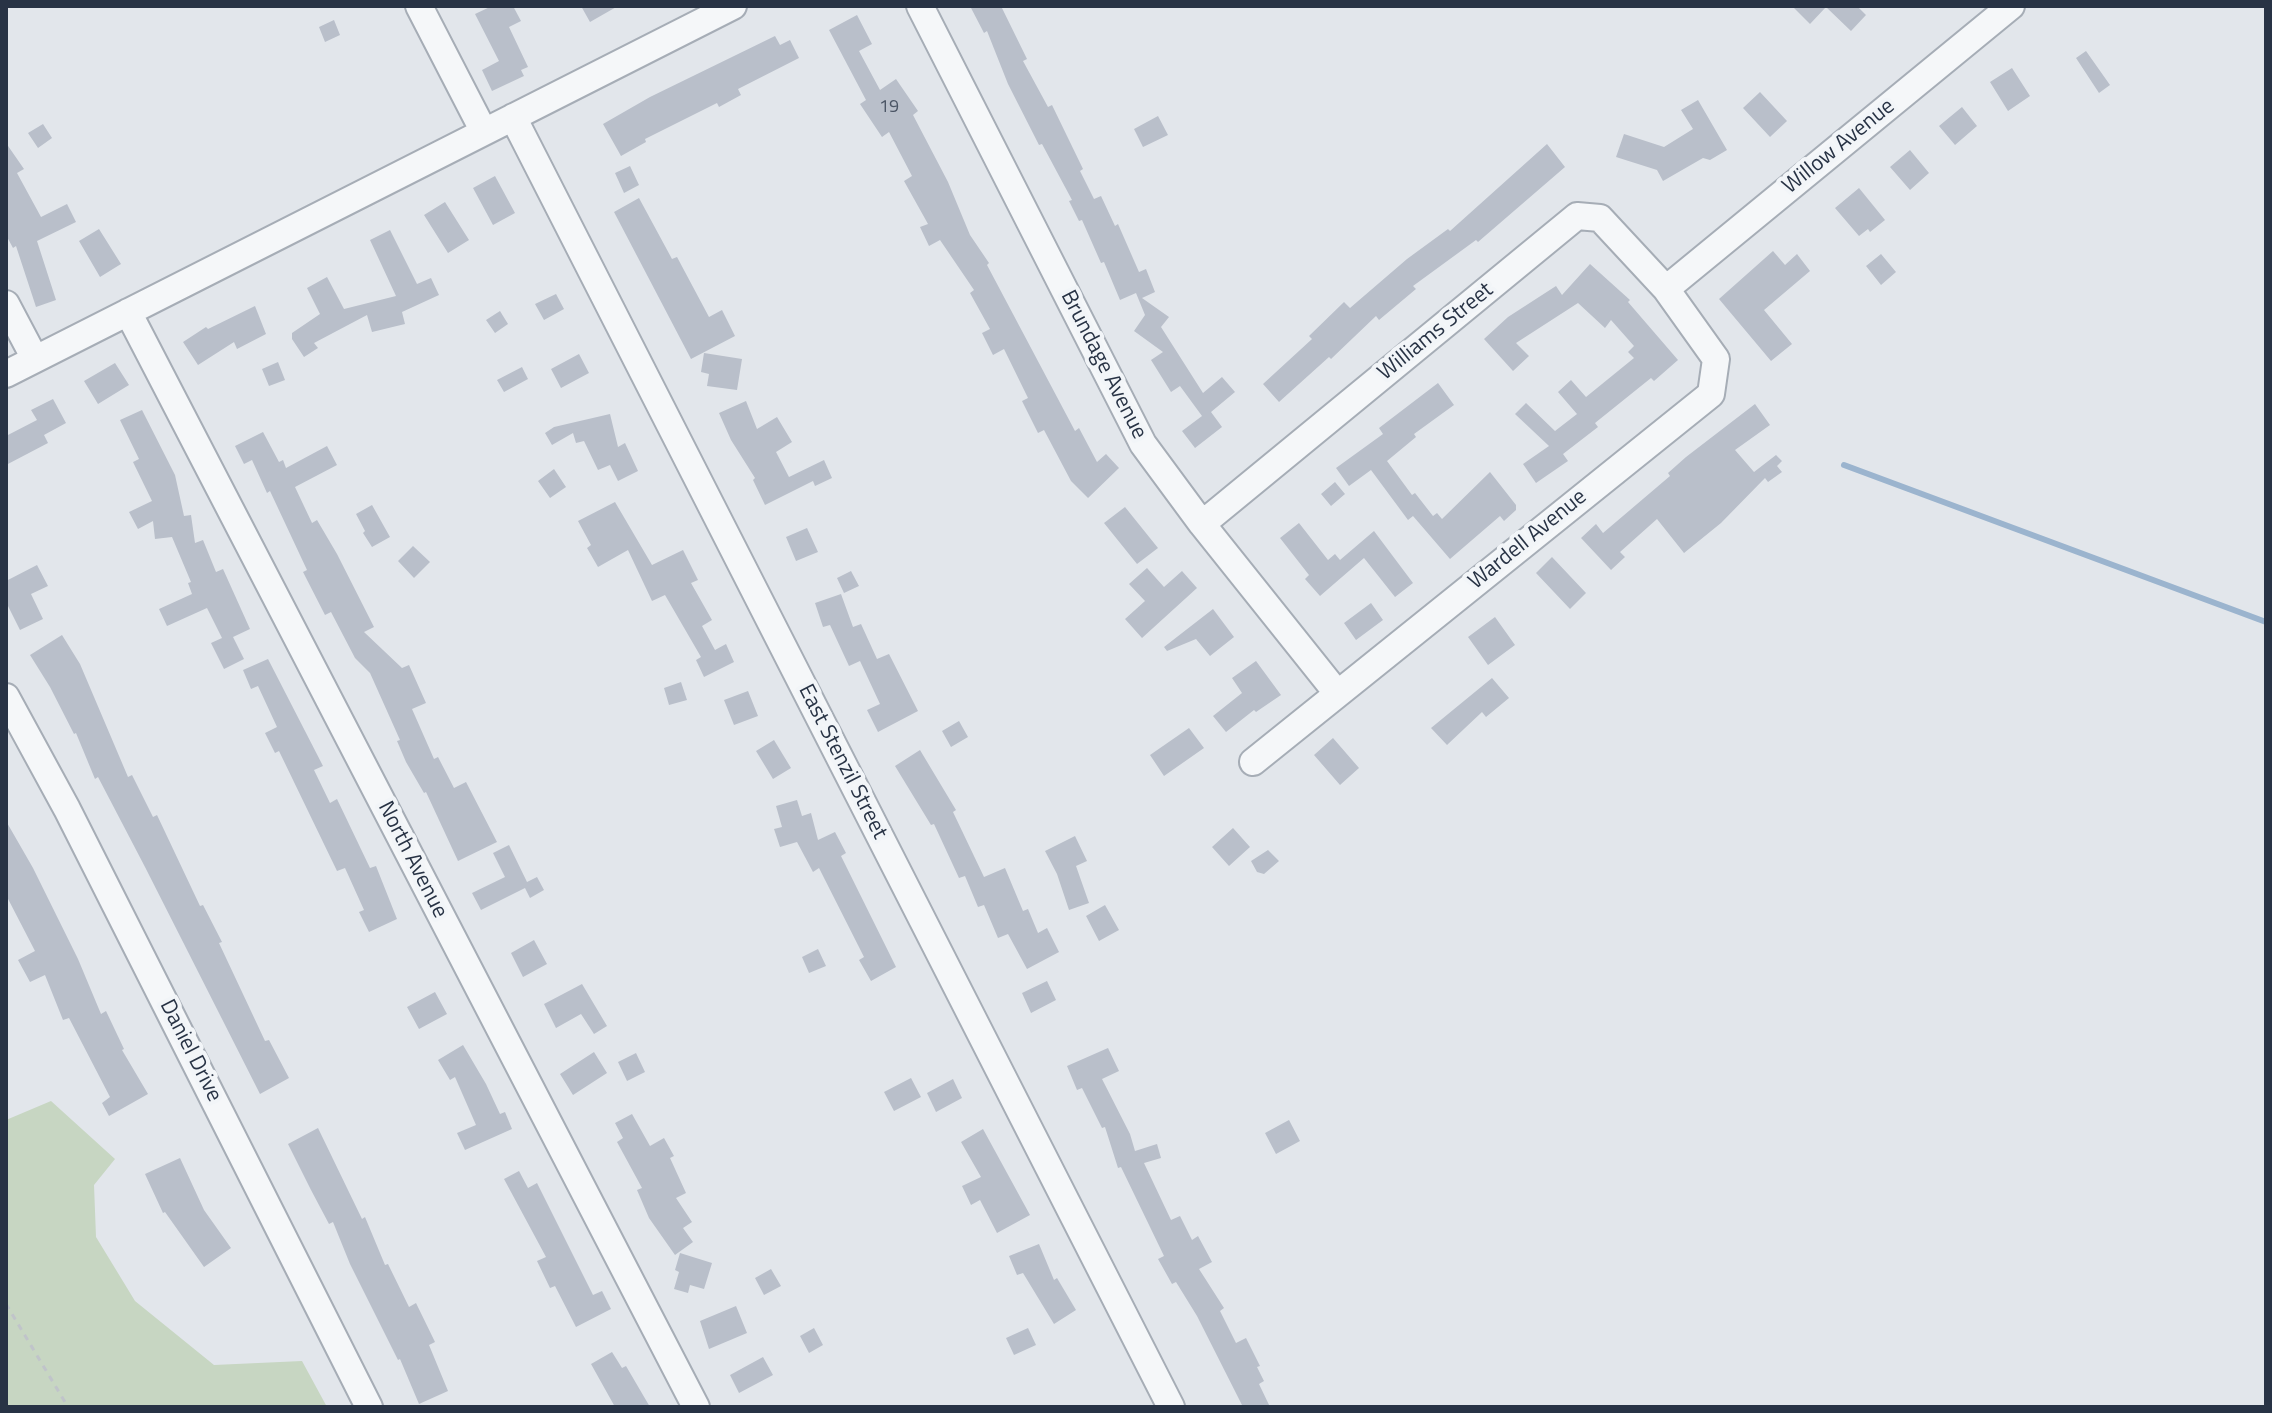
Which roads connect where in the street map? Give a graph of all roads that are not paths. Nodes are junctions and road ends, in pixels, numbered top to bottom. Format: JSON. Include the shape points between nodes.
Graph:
{"nodes":[{"id":1,"x":419,"y":6,"type":"edge"},
{"id":2,"x":920,"y":6,"type":"edge"},
{"id":3,"x":2011,"y":6,"type":"edge"},
{"id":4,"x":719,"y":9,"type":"edge"},
{"id":5,"x":513,"y":117,"type":"junction"},
{"id":6,"x":484,"y":132,"type":"junction"},
{"id":7,"x":1666,"y":289,"type":"junction"},
{"id":8,"x":6,"y":304,"type":"edge"},
{"id":9,"x":128,"y":312,"type":"junction"},
{"id":10,"x":35,"y":359,"type":"junction"},
{"id":11,"x":6,"y":374,"type":"edge"},
{"id":12,"x":1202,"y":524,"type":"junction"},
{"id":13,"x":1337,"y":693,"type":"junction"},
{"id":14,"x":6,"y":697,"type":"edge"},
{"id":15,"x":1253,"y":762,"type":"dead end"},
{"id":16,"x":369,"y":1407,"type":"edge"},
{"id":17,"x":696,"y":1407,"type":"edge"},
{"id":18,"x":1171,"y":1407,"type":"edge"}],
"edges":[{"from":1,"to":6,"type":"street"},
{"from":2,"to":12,"type":"street","name":"Brundage Avenue","via":[[1143,444]]},
{"from":3,"to":7,"type":"street","name":"Willow Avenue"},
{"from":4,"to":5,"type":"street"},
{"from":5,"to":6,"type":"street"},
{"from":5,"to":18,"type":"street","name":"East Stenzil Street"},
{"from":6,"to":9,"type":"street"},
{"from":7,"to":12,"type":"street","name":"Williams Street","via":[[1600,218],[1577,216]]},
{"from":7,"to":13,"type":"street","name":"Wardell Avenue","via":[[1716,359],[1711,394]]},
{"from":8,"to":10,"type":"street"},
{"from":9,"to":10,"type":"street"},
{"from":9,"to":17,"type":"street","name":"North Avenue"},
{"from":10,"to":11,"type":"street"},
{"from":12,"to":13,"type":"street","name":"Brundage Avenue"},
{"from":13,"to":15,"type":"street","name":"Wardell Avenue"},
{"from":14,"to":16,"type":"street","name":"Daniel Drive"}]}
